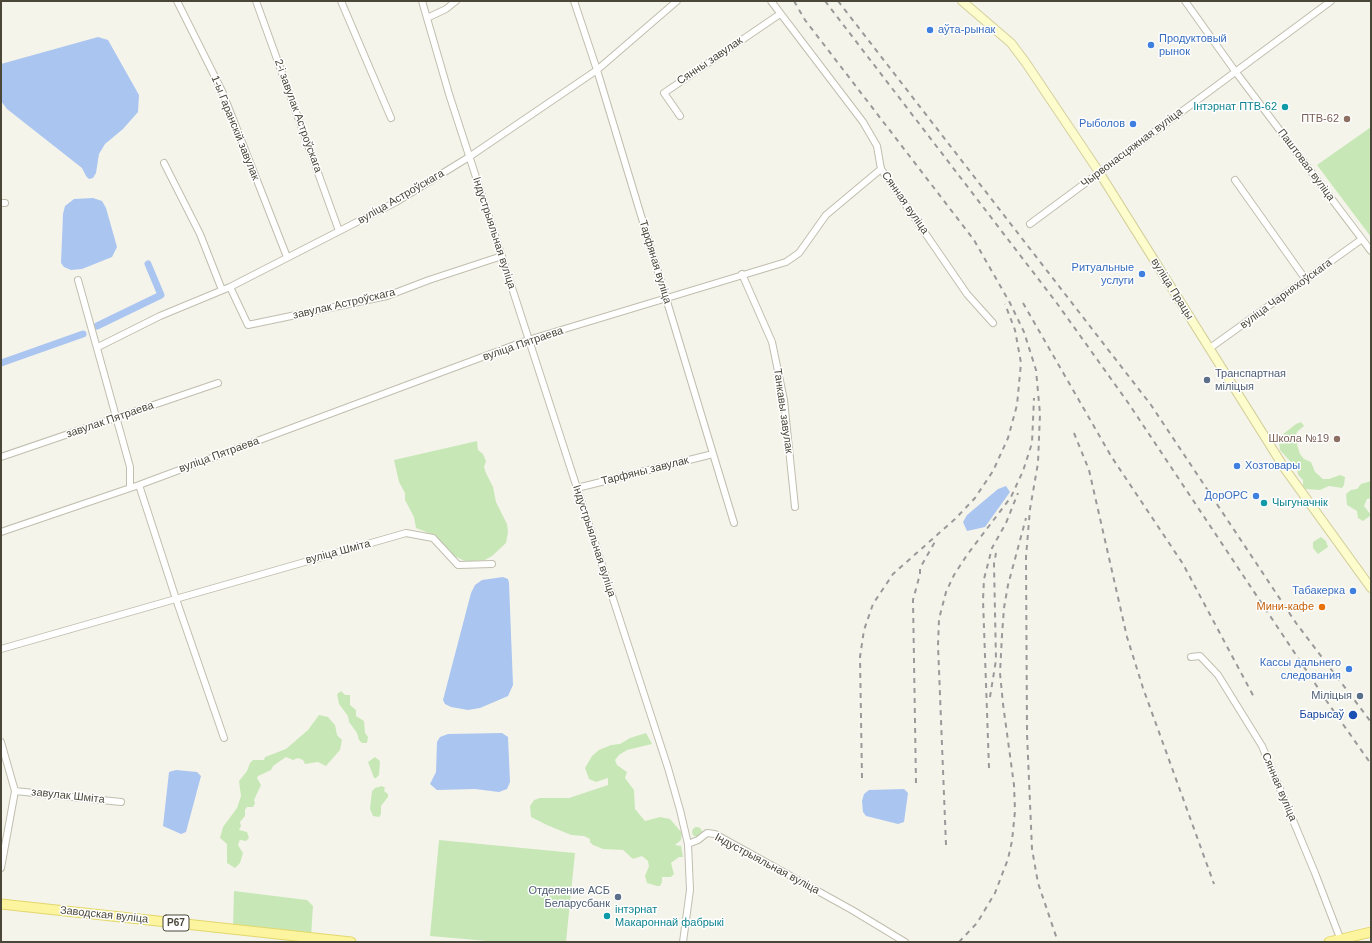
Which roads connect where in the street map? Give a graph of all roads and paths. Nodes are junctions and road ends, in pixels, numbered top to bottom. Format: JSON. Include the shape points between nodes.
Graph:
{"nodes":[{"id":1,"x":177,"y":1,"type":"edge"},
{"id":2,"x":256,"y":1,"type":"edge"},
{"id":3,"x":341,"y":1,"type":"edge"},
{"id":4,"x":429,"y":1,"type":"edge"},
{"id":5,"x":456,"y":1,"type":"edge"},
{"id":6,"x":574,"y":1,"type":"edge"},
{"id":7,"x":677,"y":1,"type":"edge"},
{"id":8,"x":771,"y":1,"type":"edge"},
{"id":9,"x":962,"y":1,"type":"edge"},
{"id":10,"x":1185,"y":1,"type":"edge"},
{"id":11,"x":1331,"y":1,"type":"edge"},
{"id":12,"x":423,"y":3,"type":"edge"},
{"id":13,"x":780,"y":14,"type":"junction"},
{"id":14,"x":427,"y":18,"type":"junction"},
{"id":15,"x":597,"y":70,"type":"junction"},
{"id":16,"x":1236,"y":71,"type":"junction"},
{"id":17,"x":680,"y":116,"type":"dead end"},
{"id":18,"x":391,"y":118,"type":"dead end"},
{"id":19,"x":469,"y":156,"type":"junction"},
{"id":20,"x":164,"y":163,"type":"dead end"},
{"id":21,"x":881,"y":169,"type":"junction"},
{"id":22,"x":1099,"y":172,"type":"junction"},
{"id":23,"x":1235,"y":180,"type":"dead end"},
{"id":24,"x":1030,"y":224,"type":"dead end"},
{"id":25,"x":339,"y":231,"type":"junction"},
{"id":26,"x":1362,"y":239,"type":"junction"},
{"id":27,"x":1371,"y":251,"type":"edge"},
{"id":28,"x":502,"y":256,"type":"junction"},
{"id":29,"x":287,"y":257,"type":"junction"},
{"id":30,"x":742,"y":274,"type":"junction"},
{"id":31,"x":78,"y":280,"type":"dead end"},
{"id":32,"x":1306,"y":280,"type":"junction"},
{"id":33,"x":230,"y":286,"type":"junction"},
{"id":34,"x":222,"y":290,"type":"junction"},
{"id":35,"x":666,"y":298,"type":"junction"},
{"id":36,"x":993,"y":323,"type":"dead end"},
{"id":37,"x":528,"y":340,"type":"junction"},
{"id":38,"x":98,"y":346,"type":"junction"},
{"id":39,"x":1210,"y":348,"type":"junction"},
{"id":40,"x":218,"y":383,"type":"dead end"},
{"id":41,"x":116,"y":418,"type":"junction"},
{"id":42,"x":713,"y":454,"type":"junction"},
{"id":43,"x":1,"y":457,"type":"edge"},
{"id":44,"x":139,"y":485,"type":"junction"},
{"id":45,"x":130,"y":488,"type":"junction"},
{"id":46,"x":577,"y":488,"type":"junction"},
{"id":47,"x":795,"y":508,"type":"dead end"},
{"id":48,"x":734,"y":523,"type":"dead end"},
{"id":49,"x":1,"y":532,"type":"edge"},
{"id":50,"x":492,"y":564,"type":"dead end"},
{"id":51,"x":1371,"y":588,"type":"edge"},
{"id":52,"x":176,"y":599,"type":"junction"},
{"id":53,"x":1,"y":649,"type":"edge"},
{"id":54,"x":1191,"y":657,"type":"dead end"},
{"id":55,"x":224,"y":738,"type":"dead end"},
{"id":56,"x":1,"y":742,"type":"edge"},
{"id":57,"x":15,"y":791,"type":"junction"},
{"id":58,"x":121,"y":802,"type":"dead end"},
{"id":59,"x":688,"y":844,"type":"junction"},
{"id":60,"x":1,"y":868,"type":"edge"},
{"id":61,"x":1,"y":904,"type":"edge"},
{"id":62,"x":1371,"y":932,"type":"edge"},
{"id":63,"x":1340,"y":938,"type":"junction"},
{"id":64,"x":351,"y":942,"type":"edge"},
{"id":65,"x":683,"y":942,"type":"edge"},
{"id":66,"x":905,"y":942,"type":"edge"},
{"id":67,"x":1329,"y":942,"type":"edge"}],
"edges":[{"from":1,"to":29,"type":"street","name":"1-ы Гаранскій завулак","via":[[222,92]]},
{"from":2,"to":25,"type":"street","name":"2-і завулак Астроўскага"},
{"from":3,"to":18,"type":"street"},
{"from":4,"to":12,"type":"street"},
{"from":5,"to":14,"type":"street"},
{"from":6,"to":15,"type":"street","name":"Тарфяная вуліца"},
{"from":7,"to":15,"type":"street","name":"вуліца Астроўскага"},
{"from":8,"to":13,"type":"street","name":"Сянная вуліца"},
{"from":9,"to":22,"type":"main road","name":"вуліца Працы","via":[[1011,43]]},
{"from":10,"to":16,"type":"street","name":"Паштовая вуліца"},
{"from":11,"to":16,"type":"street","name":"Чырвонасцяжная вуліца"},
{"from":12,"to":14,"type":"street","name":"Індустрыяльная вуліца"},
{"from":13,"to":17,"type":"street","name":"Сянны завулак","via":[[664,93]]},
{"from":13,"to":21,"type":"street","name":"Сянная вуліца","via":[[863,122],[877,146]]},
{"from":14,"to":19,"type":"street","name":"Індустрыяльная вуліца"},
{"from":15,"to":19,"type":"street","name":"вуліца Астроўскага"},
{"from":15,"to":35,"type":"street","name":"Тарфяная вуліца"},
{"from":16,"to":22,"type":"street","name":"Чырвонасцяжная вуліца"},
{"from":16,"to":26,"type":"street","name":"Паштовая вуліца"},
{"from":19,"to":25,"type":"street","name":"вуліца Астроўскага","via":[[396,202]]},
{"from":19,"to":28,"type":"street","name":"Індустрыяльная вуліца"},
{"from":20,"to":34,"type":"street","via":[[200,234]]},
{"from":21,"to":30,"type":"street","name":"вуліца Пятраева","via":[[826,215],[799,253],[786,262]]},
{"from":21,"to":36,"type":"street","name":"Сянная вуліца","via":[[967,294]]},
{"from":22,"to":24,"type":"street","name":"Чырвонасцяжная вуліца"},
{"from":22,"to":39,"type":"main road","name":"вуліца Працы"},
{"from":23,"to":32,"type":"street"},
{"from":25,"to":29,"type":"street","name":"вуліца Астроўскага"},
{"from":26,"to":27,"type":"street","name":"Паштовая вуліца"},
{"from":26,"to":32,"type":"street","name":"вуліца Чарняхоўскага"},
{"from":28,"to":33,"type":"street","name":"завулак Астроўскага","via":[[387,296],[248,325]]},
{"from":28,"to":37,"type":"street","name":"Індустрыяльная вуліца"},
{"from":29,"to":33,"type":"street","name":"вуліца Астроўскага"},
{"from":30,"to":35,"type":"street","name":"вуліца Пятраева"},
{"from":30,"to":47,"type":"street","name":"Танкавы завулак","via":[[772,342],[784,400]]},
{"from":31,"to":38,"type":"street"},
{"from":32,"to":39,"type":"street","name":"вуліца Чарняхоўскага"},
{"from":33,"to":34,"type":"street","name":"вуліца Астроўскага"},
{"from":34,"to":38,"type":"street","name":"вуліца Астроўскага"},
{"from":35,"to":37,"type":"street","name":"вуліца Пятраева"},
{"from":35,"to":42,"type":"street","name":"Тарфяная вуліца"},
{"from":37,"to":44,"type":"street","name":"вуліца Пятраева"},
{"from":37,"to":46,"type":"street","name":"Індустрыяльная вуліца"},
{"from":38,"to":41,"type":"street"},
{"from":39,"to":51,"type":"main road","name":"вуліца Працы","via":[[1285,470]]},
{"from":40,"to":41,"type":"street","name":"завулак Пятраева"},
{"from":41,"to":43,"type":"street","name":"завулак Пятраева"},
{"from":41,"to":45,"type":"street","via":[[130,467]]},
{"from":42,"to":46,"type":"street","name":"Тарфяны завулак"},
{"from":42,"to":48,"type":"street","name":"Тарфяная вуліца"},
{"from":44,"to":45,"type":"street","name":"вуліца Пятраева"},
{"from":44,"to":52,"type":"street"},
{"from":45,"to":49,"type":"street","name":"вуліца Пятраева"},
{"from":46,"to":59,"type":"street","name":"Індустрыяльная вуліца","via":[[668,768]]},
{"from":50,"to":52,"type":"street","name":"вуліца Шміта","via":[[458,565],[433,538],[406,533]]},
{"from":52,"to":53,"type":"street","name":"вуліца Шміта"},
{"from":52,"to":55,"type":"street"},
{"from":54,"to":63,"type":"street","name":"Сянная вуліца","via":[[1200,656],[1218,675],[1262,746],[1316,873]]},
{"from":56,"to":57,"type":"street"},
{"from":57,"to":58,"type":"street","name":"завулак Шміта"},
{"from":57,"to":60,"type":"street"},
{"from":59,"to":65,"type":"street","via":[[690,890]]},
{"from":59,"to":66,"type":"street","name":"Індустрыяльная вуліца","via":[[707,833],[715,834]]},
{"from":61,"to":64,"type":"main road","name":"Заводская вуліца","number":"Р67"},
{"from":62,"to":63,"type":"main road"},
{"from":63,"to":67,"type":"main road"}]}
